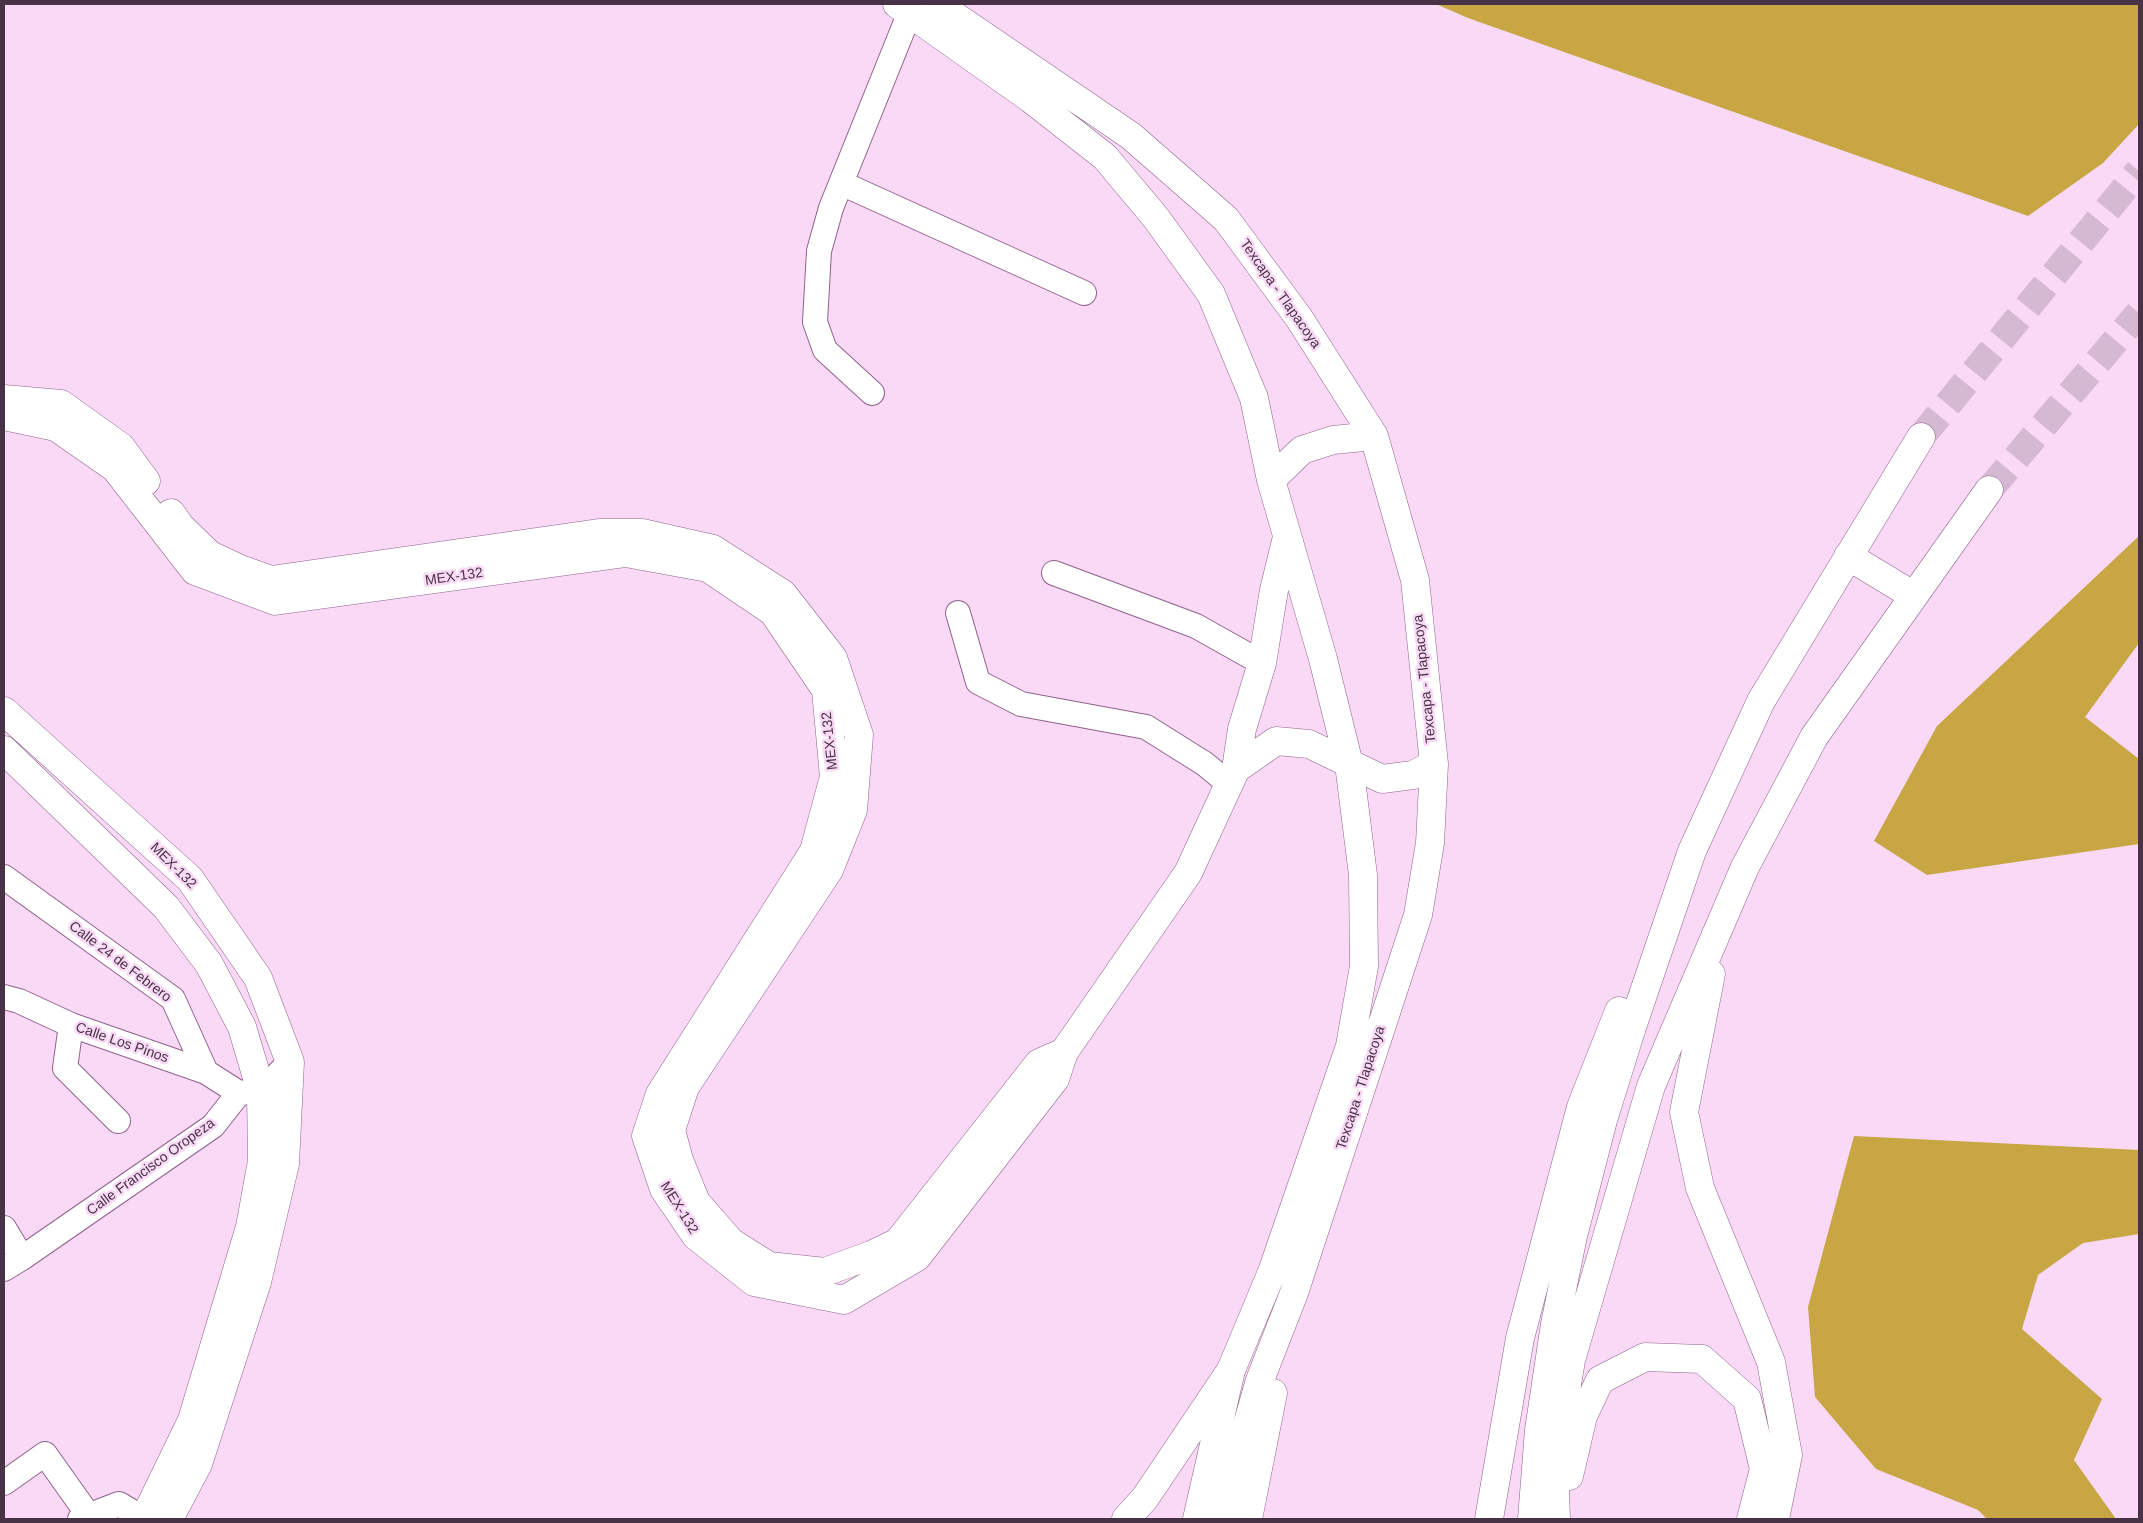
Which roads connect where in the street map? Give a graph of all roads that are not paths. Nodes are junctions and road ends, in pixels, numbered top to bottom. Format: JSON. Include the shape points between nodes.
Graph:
{"nodes":[{"id":1,"x":936,"y":4,"type":"edge"},
{"id":2,"x":904,"y":8,"type":"edge"},
{"id":3,"x":841,"y":183,"type":"junction"},
{"id":4,"x":1084,"y":293,"type":"dead end"},
{"id":5,"x":872,"y":393,"type":"dead end"},
{"id":6,"x":4,"y":398,"type":"edge"},
{"id":7,"x":4,"y":416,"type":"edge"},
{"id":8,"x":1374,"y":436,"type":"junction"},
{"id":9,"x":1921,"y":437,"type":"tunnel mouth"},
{"id":10,"x":1271,"y":480,"type":"junction"},
{"id":11,"x":1989,"y":490,"type":"tunnel mouth"},
{"id":12,"x":1287,"y":537,"type":"junction"},
{"id":13,"x":1848,"y":556,"type":"junction"},
{"id":14,"x":1054,"y":573,"type":"dead end"},
{"id":15,"x":1914,"y":596,"type":"junction"},
{"id":16,"x":958,"y":613,"type":"dead end"},
{"id":17,"x":1262,"y":663,"type":"junction"},
{"id":18,"x":4,"y":710,"type":"edge"},
{"id":19,"x":4,"y":750,"type":"edge"},
{"id":20,"x":1349,"y":764,"type":"junction"},
{"id":21,"x":1434,"y":764,"type":"junction"},
{"id":22,"x":1232,"y":777,"type":"junction"},
{"id":23,"x":1692,"y":851,"type":"junction"},
{"id":24,"x":4,"y":877,"type":"edge"},
{"id":25,"x":1722,"y":917,"type":"junction"},
{"id":26,"x":4,"y":998,"type":"edge"},
{"id":27,"x":71,"y":1025,"type":"junction"},
{"id":28,"x":1064,"y":1052,"type":"junction"},
{"id":29,"x":290,"y":1062,"type":"junction"},
{"id":30,"x":206,"y":1072,"type":"junction"},
{"id":31,"x":250,"y":1092,"type":"junction"},
{"id":32,"x":118,"y":1121,"type":"dead end"},
{"id":33,"x":4,"y":1228,"type":"edge"},
{"id":34,"x":13,"y":1264,"type":"edge"},
{"id":35,"x":1294,"y":1292,"type":"junction"},
{"id":36,"x":1231,"y":1370,"type":"junction"},
{"id":37,"x":4,"y":1483,"type":"edge"},
{"id":38,"x":84,"y":1518,"type":"edge"},
{"id":39,"x":144,"y":1519,"type":"edge"},
{"id":40,"x":169,"y":1519,"type":"edge"},
{"id":41,"x":1126,"y":1519,"type":"edge"},
{"id":42,"x":1197,"y":1519,"type":"edge"},
{"id":43,"x":1220,"y":1519,"type":"edge"},
{"id":44,"x":1248,"y":1519,"type":"edge"},
{"id":45,"x":1489,"y":1519,"type":"edge"},
{"id":46,"x":1532,"y":1519,"type":"edge"},
{"id":47,"x":1557,"y":1519,"type":"edge"},
{"id":48,"x":1751,"y":1519,"type":"edge"},
{"id":49,"x":1775,"y":1519,"type":"edge"}],
"edges":[{"from":1,"to":8,"type":"main road","name":"Texcapa - Tlapacoya","via":[[1131,136],[1226,219],[1299,318]]},
{"from":2,"to":3,"type":"street"},
{"from":2,"to":10,"type":"main road","name":"Texcapa - Tlapacoya","via":[[1031,99],[1105,158],[1156,218],[1211,294],[1254,398]]},
{"from":3,"to":4,"type":"street"},
{"from":3,"to":5,"type":"street","via":[[819,250],[815,322],[825,350]]},
{"from":6,"to":28,"type":"main road","name":"MEX-132","via":[[61,404],[121,447],[180,526],[210,555],[271,580],[599,533],[642,533],[713,548],[783,594],[833,658],[859,735],[853,810],[829,870],[685,1087],[671,1130],[696,1202],[731,1242],[754,1257],[769,1266],[825,1272],[898,1242],[1040,1063]]},
{"from":7,"to":28,"type":"main road","name":"MEX-132","via":[[56,427],[115,468],[195,571],[275,601],[626,553],[708,568],[773,612],[826,690],[834,777],[814,851],[660,1094],[646,1136],[664,1189],[696,1236],[754,1282],[844,1300],[917,1257],[1055,1079]]},
{"from":8,"to":10,"type":"main road","via":[[1333,440],[1302,450]]},
{"from":8,"to":21,"type":"main road","name":"Texcapa - Tlapacoya","via":[[1415,580]]},
{"from":9,"to":13,"type":"main road"},
{"from":10,"to":12,"type":"main road","name":"Texcapa - Tlapacoya"},
{"from":11,"to":15,"type":"main road"},
{"from":12,"to":17,"type":"main road"},
{"from":12,"to":20,"type":"main road","name":"Texcapa - Tlapacoya","via":[[1323,658]]},
{"from":13,"to":15,"type":"main road"},
{"from":13,"to":23,"type":"main road","via":[[1761,701]]},
{"from":14,"to":17,"type":"street","via":[[1196,626]]},
{"from":15,"to":25,"type":"main road","via":[[1814,737]]},
{"from":16,"to":22,"type":"street","via":[[978,682],[1020,704],[1146,727]]},
{"from":17,"to":22,"type":"main road","via":[[1242,729]]},
{"from":18,"to":29,"type":"main road","name":"MEX-132","via":[[190,879],[258,978]]},
{"from":19,"to":31,"type":"main road","via":[[171,914],[209,964],[242,1027]]},
{"from":20,"to":21,"type":"main road","via":[[1382,779],[1413,775]]},
{"from":20,"to":22,"type":"main road","via":[[1309,744],[1276,741]]},
{"from":20,"to":36,"type":"main road","name":"Texcapa - Tlapacoya","via":[[1363,875],[1364,966],[1350,1046],[1272,1272]]},
{"from":21,"to":35,"type":"main road","name":"Texcapa - Tlapacoya","via":[[1430,843],[1418,914]]},
{"from":22,"to":28,"type":"main road","name":"MEX-132","via":[[1188,873]]},
{"from":23,"to":45,"type":"main road","via":[[1665,895],[1581,1108],[1520,1338]]},
{"from":23,"to":46,"type":"main road","via":[[1603,1120],[1573,1236],[1555,1324],[1541,1421]]},
{"from":24,"to":30,"type":"street","name":"Calle 24 de Febrero","via":[[172,999]]},
{"from":25,"to":47,"type":"main road","via":[[1651,1086],[1571,1360],[1554,1463]]},
{"from":25,"to":49,"type":"main road","via":[[1684,1112],[1700,1188],[1771,1362],[1788,1455]]},
{"from":26,"to":27,"type":"street","name":"Calle Los Pinos"},
{"from":27,"to":30,"type":"street","name":"Calle Los Pinos"},
{"from":27,"to":32,"type":"street","via":[[65,1068]]},
{"from":29,"to":31,"type":"street","name":"Calle Francisco Oropeza"},
{"from":29,"to":40,"type":"main road","via":[[285,1164],[257,1282],[198,1464]]},
{"from":30,"to":31,"type":"street","name":"Calle Los Pinos"},
{"from":31,"to":34,"type":"street","name":"Calle Francisco Oropeza","via":[[213,1126]]},
{"from":31,"to":39,"type":"main road","via":[[262,1161],[250,1227],[192,1420]]},
{"from":33,"to":34,"type":"street"},
{"from":35,"to":43,"type":"main road","name":"Texcapa - Tlapacoya","via":[[1260,1380]]},
{"from":35,"to":44,"type":"main road"},
{"from":36,"to":41,"type":"main road","via":[[1145,1498]]},
{"from":36,"to":42,"type":"main road","name":"Texcapa - Tlapacoya"},
{"from":37,"to":38,"type":"street","via":[[45,1454]]},
{"from":38,"to":39,"type":"street","via":[[119,1504]]},
{"from":47,"to":48,"type":"main road","via":[[1583,1416],[1600,1380],[1645,1356],[1702,1359],[1747,1399],[1764,1469]]}]}
